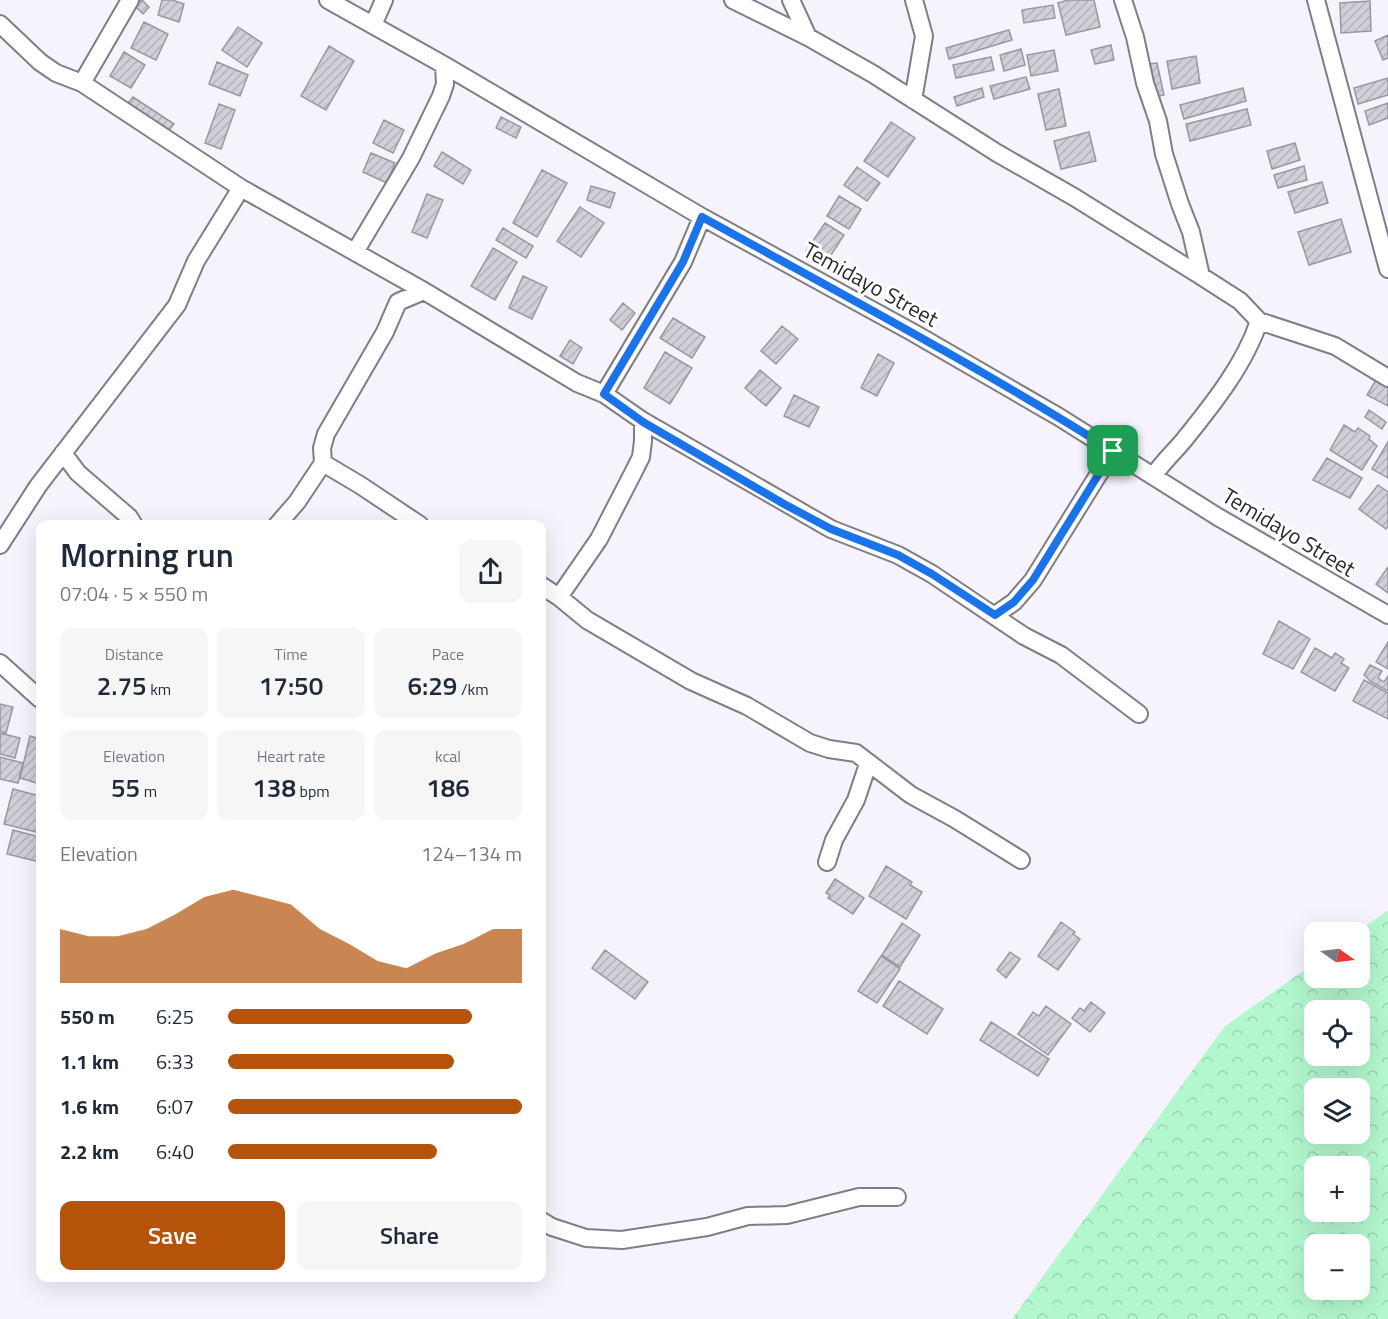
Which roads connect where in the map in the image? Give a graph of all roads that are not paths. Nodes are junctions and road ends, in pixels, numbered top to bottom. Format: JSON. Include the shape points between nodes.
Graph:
{"nodes":[{"id":1,"x":130,"y":0,"type":"edge"},
{"id":2,"x":328,"y":0,"type":"edge"},
{"id":3,"x":384,"y":0,"type":"edge"},
{"id":4,"x":733,"y":0,"type":"edge"},
{"id":5,"x":791,"y":0,"type":"edge"},
{"id":6,"x":915,"y":0,"type":"edge"},
{"id":7,"x":1123,"y":0,"type":"edge"},
{"id":8,"x":1316,"y":0,"type":"edge"},
{"id":9,"x":0,"y":24,"type":"edge"},
{"id":10,"x":373,"y":25,"type":"junction"},
{"id":11,"x":808,"y":37,"type":"junction"},
{"id":12,"x":444,"y":65,"type":"junction"},
{"id":13,"x":82,"y":83,"type":"junction"},
{"id":14,"x":913,"y":100,"type":"junction"},
{"id":15,"x":241,"y":188,"type":"junction"},
{"id":16,"x":702,"y":217,"type":"junction"},
{"id":17,"x":355,"y":252,"type":"junction"},
{"id":18,"x":382,"y":268,"type":"junction"},
{"id":19,"x":1388,"y":269,"type":"edge"},
{"id":20,"x":1201,"y":276,"type":"junction"},
{"id":21,"x":424,"y":291,"type":"junction"},
{"id":22,"x":398,"y":302,"type":"junction"},
{"id":23,"x":1259,"y":321,"type":"junction"},
{"id":24,"x":1388,"y":378,"type":"edge"},
{"id":25,"x":604,"y":394,"type":"junction"},
{"id":26,"x":643,"y":422,"type":"junction"},
{"id":27,"x":1113,"y":451,"type":"junction"},
{"id":28,"x":63,"y":453,"type":"junction"},
{"id":29,"x":323,"y":464,"type":"junction"},
{"id":30,"x":1154,"y":476,"type":"junction"},
{"id":31,"x":130,"y":520,"type":"edge"},
{"id":32,"x":281,"y":520,"type":"edge"},
{"id":33,"x":412,"y":520,"type":"edge"},
{"id":34,"x":0,"y":545,"type":"edge"},
{"id":35,"x":546,"y":588,"type":"edge"},
{"id":36,"x":560,"y":597,"type":"junction"},
{"id":37,"x":995,"y":615,"type":"junction"},
{"id":38,"x":1388,"y":615,"type":"edge"},
{"id":39,"x":0,"y":663,"type":"edge"},
{"id":40,"x":36,"y":695,"type":"edge"},
{"id":41,"x":1139,"y":714,"type":"dead end"},
{"id":42,"x":868,"y":764,"type":"junction"},
{"id":43,"x":1021,"y":860,"type":"dead end"},
{"id":44,"x":827,"y":862,"type":"dead end"},
{"id":45,"x":897,"y":1197,"type":"dead end"},
{"id":46,"x":546,"y":1223,"type":"edge"}],
"edges":[{"from":1,"to":13,"type":"street"},
{"from":2,"to":10,"type":"street","name":"Temidayo Street"},
{"from":3,"to":10,"type":"street"},
{"from":4,"to":11,"type":"street"},
{"from":5,"to":11,"type":"street"},
{"from":6,"to":14,"type":"street","via":[[924,36]]},
{"from":7,"to":20,"type":"street"},
{"from":8,"to":19,"type":"street"},
{"from":9,"to":13,"type":"street","via":[[40,62]]},
{"from":10,"to":12,"type":"street","name":"Temidayo Street"},
{"from":11,"to":14,"type":"street"},
{"from":12,"to":16,"type":"street","name":"Temidayo Street"},
{"from":12,"to":17,"type":"street","via":[[441,96],[411,158]]},
{"from":13,"to":15,"type":"street"},
{"from":14,"to":20,"type":"street"},
{"from":15,"to":17,"type":"street"},
{"from":15,"to":28,"type":"street","via":[[196,261],[177,305]]},
{"from":16,"to":25,"type":"street","via":[[683,262]]},
{"from":16,"to":27,"type":"street","name":"Temidayo Street","via":[[912,332]]},
{"from":17,"to":18,"type":"street"},
{"from":18,"to":21,"type":"street"},
{"from":18,"to":22,"type":"street"},
{"from":20,"to":23,"type":"street","via":[[1240,301]]},
{"from":21,"to":22,"type":"street"},
{"from":21,"to":25,"type":"street","via":[[577,383]]},
{"from":22,"to":29,"type":"street","via":[[386,332],[326,434]]},
{"from":23,"to":24,"type":"street","via":[[1335,346]]},
{"from":23,"to":30,"type":"street","via":[[1248,349],[1205,414]]},
{"from":25,"to":26,"type":"street"},
{"from":26,"to":36,"type":"street","via":[[642,449],[633,472],[599,538]]},
{"from":26,"to":37,"type":"street","via":[[831,529],[898,555]]},
{"from":27,"to":30,"type":"street","name":"Temidayo Street"},
{"from":27,"to":37,"type":"street","via":[[1033,580],[1014,602]]},
{"from":28,"to":31,"type":"street","via":[[78,473]]},
{"from":28,"to":34,"type":"street"},
{"from":29,"to":32,"type":"street"},
{"from":29,"to":33,"type":"street"},
{"from":30,"to":38,"type":"street","name":"Temidayo Street"},
{"from":35,"to":36,"type":"street"},
{"from":36,"to":42,"type":"street","via":[[587,620],[691,681],[747,706],[810,743],[856,753]]},
{"from":37,"to":41,"type":"street","via":[[1061,656]]},
{"from":39,"to":40,"type":"street"},
{"from":42,"to":43,"type":"street","via":[[911,795]]},
{"from":42,"to":44,"type":"street"},
{"from":45,"to":46,"type":"street","via":[[859,1197],[787,1215],[748,1216],[707,1227],[622,1240],[586,1238]]}]}
